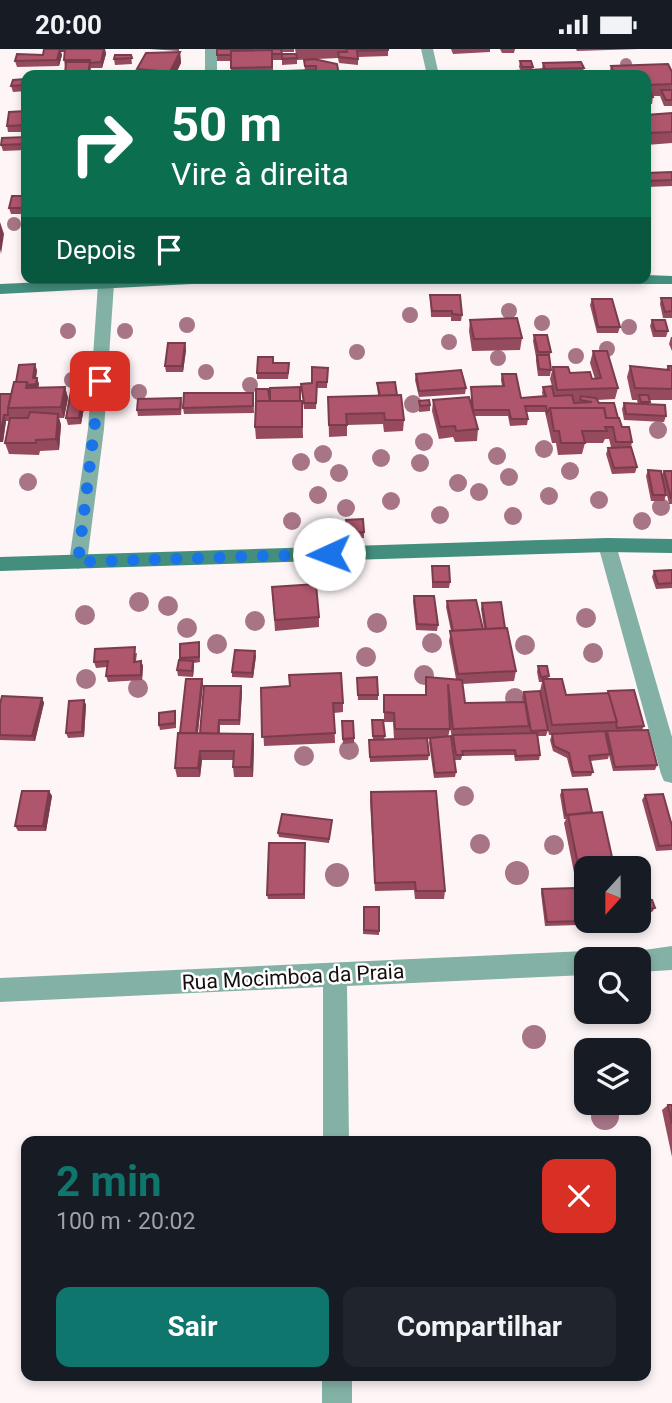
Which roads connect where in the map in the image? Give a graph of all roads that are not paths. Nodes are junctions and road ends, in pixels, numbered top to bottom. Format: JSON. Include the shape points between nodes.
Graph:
{"nodes":[{"id":1,"x":211,"y":49,"type":"edge"},
{"id":2,"x":427,"y":49,"type":"edge"},
{"id":3,"x":211,"y":70,"type":"edge"},
{"id":4,"x":432,"y":70,"type":"edge"},
{"id":5,"x":651,"y":281,"type":"edge"},
{"id":6,"x":672,"y":281,"type":"edge"},
{"id":7,"x":106,"y":284,"type":"joint"},
{"id":8,"x":0,"y":289,"type":"edge"},
{"id":9,"x":607,"y":545,"type":"junction"},
{"id":10,"x":672,"y":547,"type":"edge"},
{"id":11,"x":78,"y":562,"type":"junction"},
{"id":12,"x":0,"y":564,"type":"edge"},
{"id":13,"x":672,"y":774,"type":"edge"},
{"id":14,"x":672,"y":958,"type":"edge"},
{"id":15,"x":651,"y":959,"type":"edge"},
{"id":16,"x":574,"y":964,"type":"edge"},
{"id":17,"x":335,"y":975,"type":"junction"},
{"id":18,"x":0,"y":989,"type":"edge"},
{"id":19,"x":336,"y":1136,"type":"edge"},
{"id":20,"x":337,"y":1381,"type":"edge"},
{"id":21,"x":337,"y":1403,"type":"edge"}],
"edges":[{"from":1,"to":3,"type":"street"},
{"from":2,"to":4,"type":"street"},
{"from":5,"to":6,"type":"street"},
{"from":7,"to":8,"type":"street"},
{"from":7,"to":11,"type":"street","via":[[96,429]]},
{"from":9,"to":10,"type":"street"},
{"from":9,"to":11,"type":"street"},
{"from":9,"to":13,"type":"street"},
{"from":11,"to":12,"type":"street"},
{"from":14,"to":15,"type":"street"},
{"from":16,"to":17,"type":"street","name":"Rua Mocimboa da Praia"},
{"from":17,"to":18,"type":"street","name":"Rua Mocimboa da Praia"},
{"from":17,"to":19,"type":"street"},
{"from":20,"to":21,"type":"street"}]}
